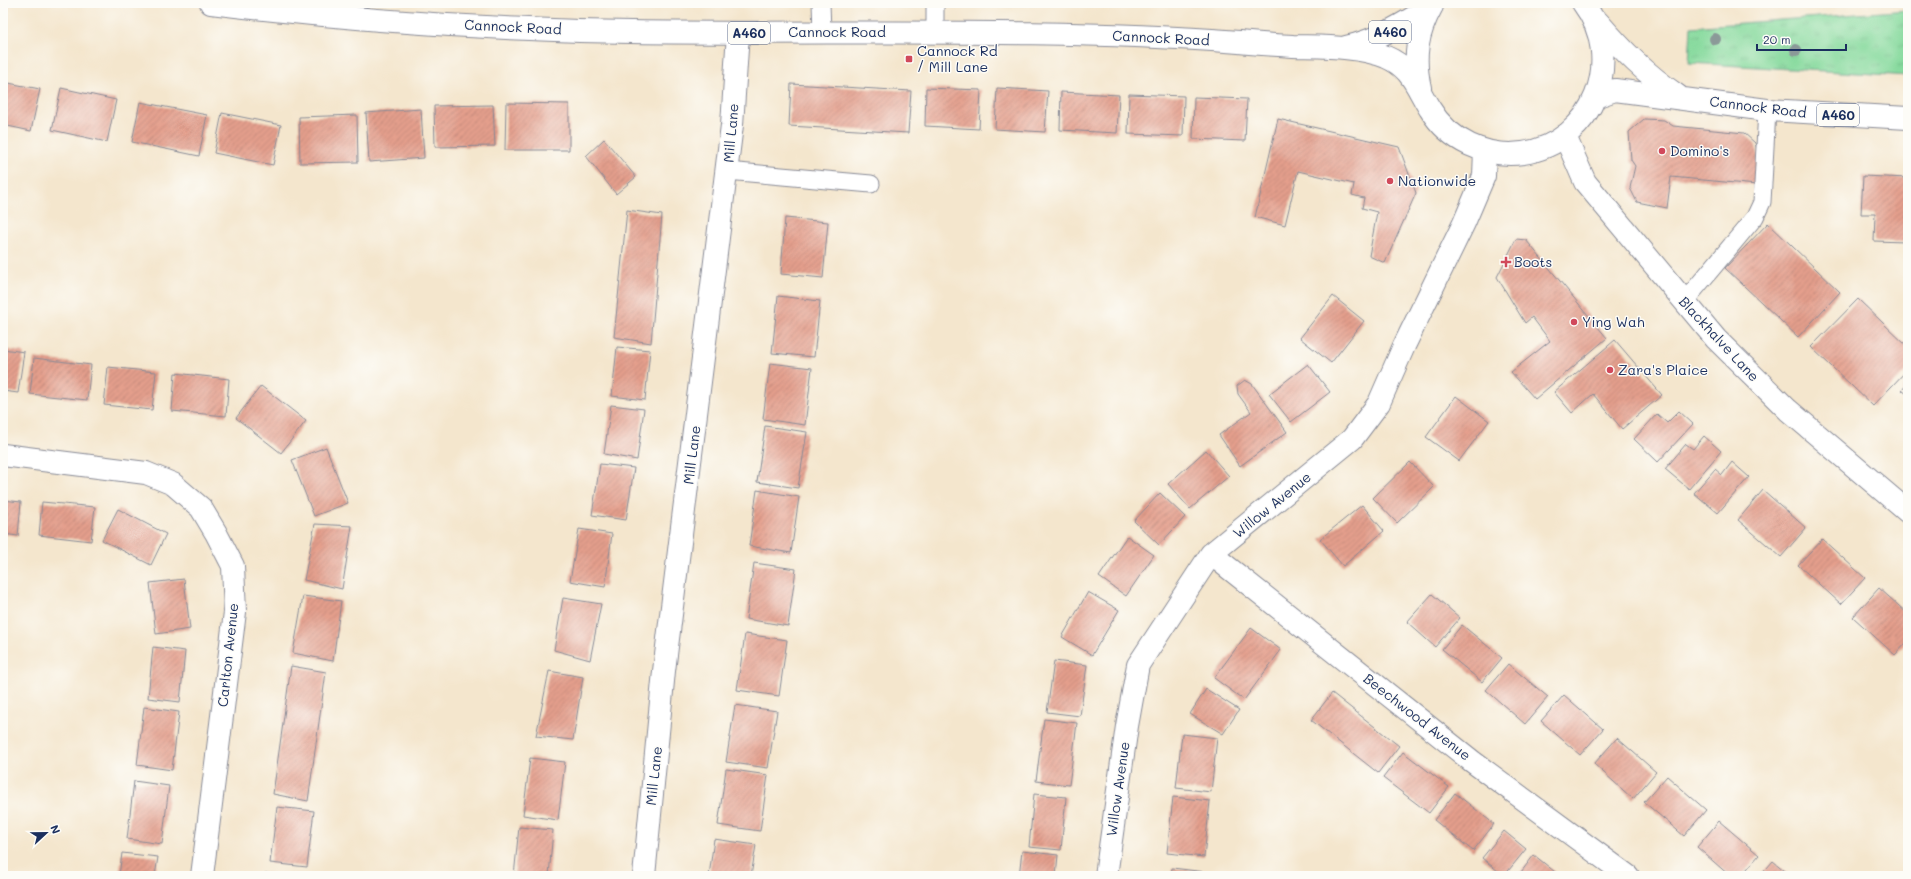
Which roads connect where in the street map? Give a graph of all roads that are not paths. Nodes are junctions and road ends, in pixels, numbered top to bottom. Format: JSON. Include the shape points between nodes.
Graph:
{"nodes":[{"id":1,"x":211,"y":3,"type":"edge"},
{"id":2,"x":821,"y":3,"type":"edge"},
{"id":3,"x":935,"y":3,"type":"edge"},
{"id":4,"x":1433,"y":5,"type":"edge"},
{"id":5,"x":1585,"y":7,"type":"edge"},
{"id":6,"x":822,"y":32,"type":"junction"},
{"id":7,"x":935,"y":32,"type":"junction"},
{"id":8,"x":738,"y":33,"type":"junction"},
{"id":9,"x":1343,"y":48,"type":"junction"},
{"id":10,"x":1420,"y":89,"type":"junction"},
{"id":11,"x":1681,"y":97,"type":"junction"},
{"id":12,"x":1595,"y":98,"type":"junction"},
{"id":13,"x":1767,"y":110,"type":"junction"},
{"id":14,"x":1908,"y":118,"type":"edge"},
{"id":15,"x":1564,"y":136,"type":"junction"},
{"id":16,"x":1485,"y":151,"type":"junction"},
{"id":17,"x":727,"y":171,"type":"junction"},
{"id":18,"x":871,"y":184,"type":"dead end"},
{"id":19,"x":1684,"y":302,"type":"junction"},
{"id":20,"x":3,"y":455,"type":"edge"},
{"id":21,"x":1908,"y":512,"type":"edge"},
{"id":22,"x":1211,"y":554,"type":"junction"},
{"id":23,"x":202,"y":876,"type":"edge"},
{"id":24,"x":644,"y":876,"type":"edge"},
{"id":25,"x":1106,"y":876,"type":"edge"},
{"id":26,"x":1628,"y":876,"type":"edge"}],
"edges":[{"from":1,"to":8,"type":"main road","name":"Cannock Road","number":"A460","via":[[499,28]]},
{"from":2,"to":6,"type":"lane"},
{"from":3,"to":7,"type":"lane"},
{"from":4,"to":9,"type":"main road","number":"A460","via":[[1364,44]]},
{"from":4,"to":10,"type":"main road","via":[[1422,24],[1417,42],[1416,70]]},
{"from":5,"to":11,"type":"main road","name":"Cannock Road","number":"A460","via":[[1626,54],[1654,80]]},
{"from":5,"to":12,"type":"main road","via":[[1598,29],[1602,47],[1601,80]]},
{"from":6,"to":7,"type":"main road","name":"Cannock Road","number":"A460"},
{"from":6,"to":8,"type":"main road","name":"Cannock Road","number":"A460"},
{"from":7,"to":9,"type":"main road","name":"Cannock Road","number":"A460","via":[[1156,36]]},
{"from":8,"to":17,"type":"main road","name":"Mill Lane"},
{"from":9,"to":10,"type":"main road","number":"A460","via":[[1383,56],[1409,73]]},
{"from":10,"to":16,"type":"main road","via":[[1440,123],[1467,145]]},
{"from":11,"to":12,"type":"main road","name":"Cannock Road","number":"A460","via":[[1616,90]]},
{"from":11,"to":13,"type":"main road","name":"Cannock Road","number":"A460"},
{"from":12,"to":15,"type":"main road","via":[[1579,122]]},
{"from":13,"to":14,"type":"main road","name":"Cannock Road","number":"A460"},
{"from":13,"to":19,"type":"lane","via":[[1762,202],[1755,217]]},
{"from":15,"to":16,"type":"main road","via":[[1536,150],[1504,154]]},
{"from":15,"to":19,"type":"main road","name":"Blackhalve Lane","via":[[1585,182]]},
{"from":16,"to":22,"type":"main road","name":"Willow Avenue","via":[[1484,176],[1379,403],[1352,438]]},
{"from":17,"to":18,"type":"lane"},
{"from":17,"to":24,"type":"main road","name":"Mill Lane","via":[[664,671]]},
{"from":19,"to":21,"type":"main road","name":"Blackhalve Lane","via":[[1716,339],[1788,410]]},
{"from":20,"to":23,"type":"main road","name":"Carlton Avenue","via":[[146,473],[173,484],[201,508],[233,566],[235,612]]},
{"from":22,"to":25,"type":"main road","name":"Willow Avenue","via":[[1138,665]]},
{"from":22,"to":26,"type":"main road","name":"Beechwood Avenue","via":[[1473,762]]}]}
